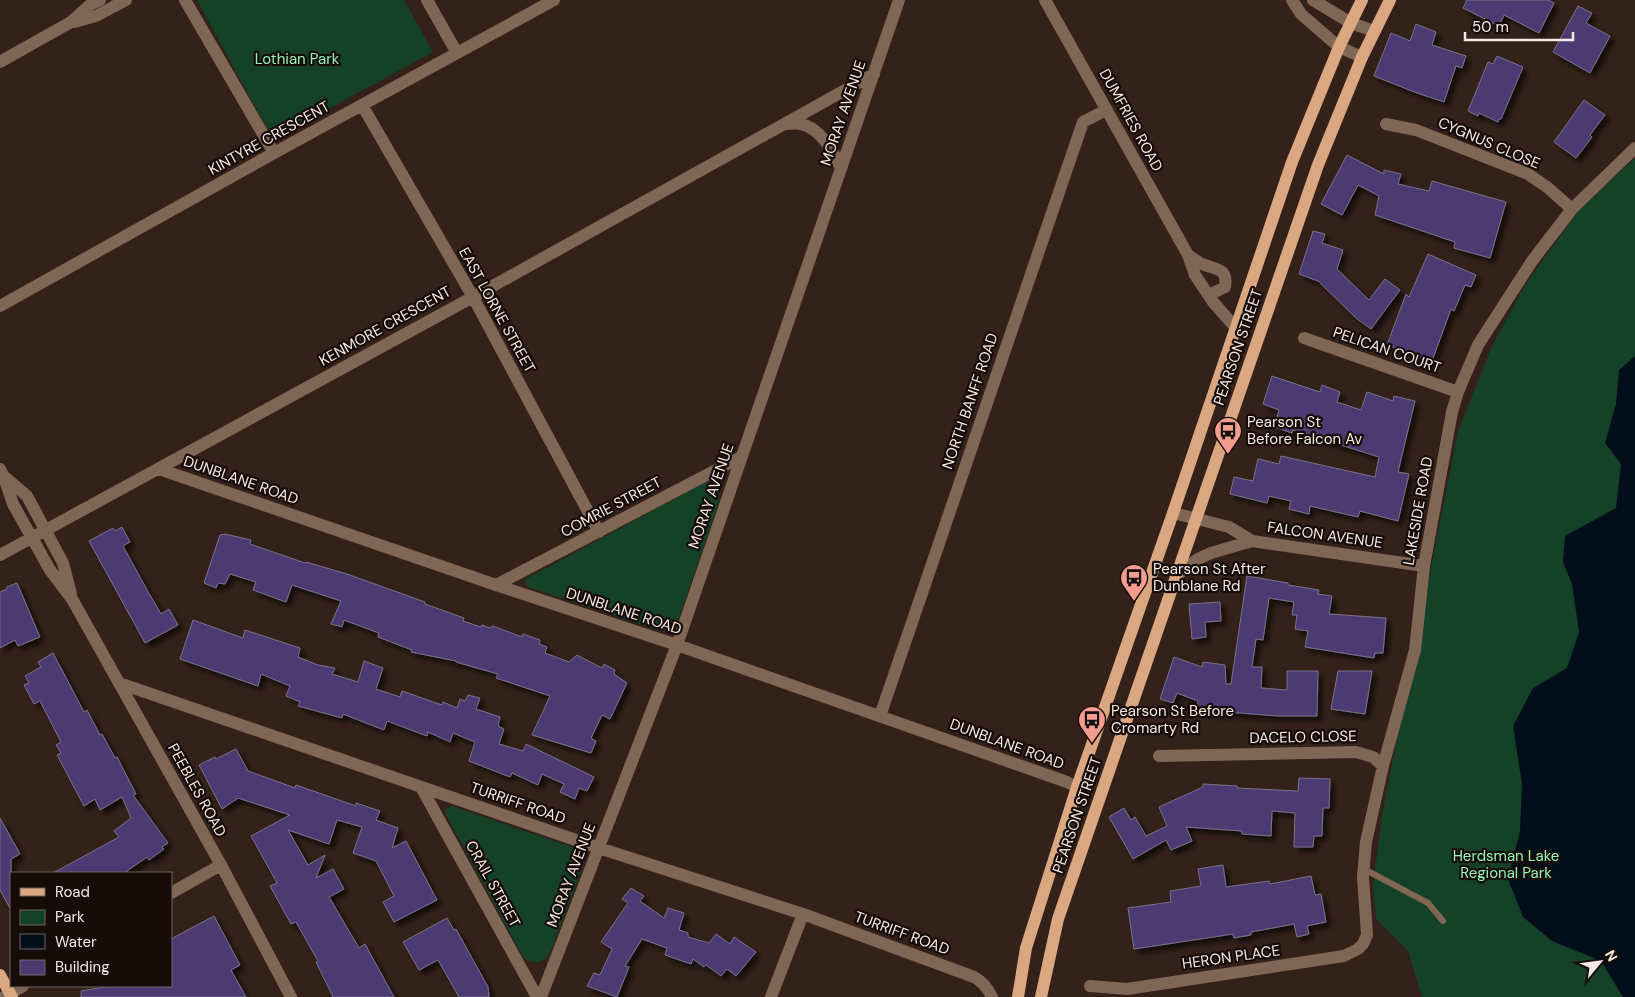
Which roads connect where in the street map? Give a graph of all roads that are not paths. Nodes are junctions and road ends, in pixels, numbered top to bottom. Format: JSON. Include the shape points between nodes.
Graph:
{"nodes":[{"id":1,"x":100,"y":0,"type":"edge"},
{"id":2,"x":126,"y":0,"type":"edge"},
{"id":3,"x":185,"y":0,"type":"edge"},
{"id":4,"x":427,"y":0,"type":"edge"},
{"id":5,"x":554,"y":0,"type":"edge"},
{"id":6,"x":899,"y":0,"type":"edge"},
{"id":7,"x":1045,"y":0,"type":"edge"},
{"id":8,"x":1292,"y":0,"type":"edge"},
{"id":9,"x":1314,"y":0,"type":"edge"},
{"id":10,"x":1362,"y":0,"type":"edge"},
{"id":11,"x":1390,"y":0,"type":"edge"},
{"id":12,"x":71,"y":22,"type":"junction"},
{"id":13,"x":1351,"y":23,"type":"junction"},
{"id":14,"x":1374,"y":31,"type":"junction"},
{"id":15,"x":1339,"y":47,"type":"junction"},
{"id":16,"x":457,"y":53,"type":"junction"},
{"id":17,"x":1362,"y":58,"type":"junction"},
{"id":18,"x":0,"y":62,"type":"edge"},
{"id":19,"x":874,"y":74,"type":"junction"},
{"id":20,"x":362,"y":105,"type":"junction"},
{"id":21,"x":1106,"y":110,"type":"junction"},
{"id":22,"x":785,"y":124,"type":"junction"},
{"id":23,"x":1386,"y":124,"type":"dead end"},
{"id":24,"x":1635,"y":148,"type":"edge"},
{"id":25,"x":274,"y":153,"type":"junction"},
{"id":26,"x":841,"y":168,"type":"junction"},
{"id":27,"x":1572,"y":209,"type":"junction"},
{"id":28,"x":1188,"y":255,"type":"junction"},
{"id":29,"x":1209,"y":296,"type":"junction"},
{"id":30,"x":473,"y":297,"type":"junction"},
{"id":31,"x":0,"y":306,"type":"edge"},
{"id":32,"x":1236,"y":328,"type":"junction"},
{"id":33,"x":1304,"y":338,"type":"dead end"},
{"id":34,"x":1458,"y":392,"type":"junction"},
{"id":35,"x":741,"y":456,"type":"junction"},
{"id":36,"x":159,"y":469,"type":"junction"},
{"id":37,"x":2,"y":473,"type":"edge"},
{"id":38,"x":1172,"y":513,"type":"junction"},
{"id":39,"x":1197,"y":518,"type":"junction"},
{"id":40,"x":45,"y":530,"type":"junction"},
{"id":41,"x":599,"y":532,"type":"junction"},
{"id":42,"x":32,"y":537,"type":"junction"},
{"id":43,"x":1252,"y":541,"type":"junction"},
{"id":44,"x":0,"y":555,"type":"edge"},
{"id":45,"x":1424,"y":566,"type":"junction"},
{"id":46,"x":1177,"y":575,"type":"junction"},
{"id":47,"x":496,"y":585,"type":"junction"},
{"id":48,"x":72,"y":599,"type":"junction"},
{"id":49,"x":678,"y":646,"type":"junction"},
{"id":50,"x":119,"y":683,"type":"junction"},
{"id":51,"x":880,"y":716,"type":"junction"},
{"id":52,"x":1160,"y":756,"type":"dead end"},
{"id":53,"x":1383,"y":766,"type":"junction"},
{"id":54,"x":421,"y":787,"type":"junction"},
{"id":55,"x":1077,"y":787,"type":"junction"},
{"id":56,"x":599,"y":848,"type":"junction"},
{"id":57,"x":221,"y":865,"type":"junction"},
{"id":58,"x":1364,"y":869,"type":"junction"},
{"id":59,"x":172,"y":892,"type":"edge"},
{"id":60,"x":803,"y":914,"type":"junction"},
{"id":61,"x":1442,"y":921,"type":"dead end"},
{"id":62,"x":1367,"y":934,"type":"joint"},
{"id":63,"x":3,"y":977,"type":"edge"},
{"id":64,"x":1090,"y":986,"type":"dead end"},
{"id":65,"x":22,"y":987,"type":"edge"},
{"id":66,"x":990,"y":993,"type":"edge"},
{"id":67,"x":9,"y":996,"type":"edge"},
{"id":68,"x":291,"y":997,"type":"edge"},
{"id":69,"x":536,"y":997,"type":"edge"},
{"id":70,"x":541,"y":997,"type":"edge"},
{"id":71,"x":771,"y":997,"type":"edge"},
{"id":72,"x":1018,"y":997,"type":"edge"},
{"id":73,"x":1041,"y":997,"type":"edge"}],
"edges":[{"from":1,"to":12,"type":"street"},
{"from":2,"to":12,"type":"street","via":[[96,16]]},
{"from":3,"to":25,"type":"street"},
{"from":4,"to":16,"type":"street"},
{"from":5,"to":16,"type":"street","name":"KINTYRE CRESCENT"},
{"from":6,"to":19,"type":"street","name":"MORAY AVENUE"},
{"from":7,"to":21,"type":"street","name":"DUMFRIES ROAD"},
{"from":8,"to":15,"type":"street","via":[[1301,14]]},
{"from":9,"to":13,"type":"street"},
{"from":10,"to":13,"type":"main road","name":"PEARSON STREET"},
{"from":11,"to":14,"type":"main road","name":"PEARSON STREET"},
{"from":12,"to":18,"type":"street"},
{"from":13,"to":14,"type":"street"},
{"from":13,"to":15,"type":"main road","name":"PEARSON STREET"},
{"from":14,"to":17,"type":"main road","name":"PEARSON STREET"},
{"from":15,"to":17,"type":"street"},
{"from":15,"to":32,"type":"main road","name":"PEARSON STREET","via":[[1292,162]]},
{"from":16,"to":20,"type":"street","name":"KINTYRE CRESCENT"},
{"from":17,"to":39,"type":"main road","name":"PEARSON STREET","via":[[1318,165]]},
{"from":19,"to":22,"type":"street","name":"KENMORE CRESCENT"},
{"from":19,"to":26,"type":"street","name":"MORAY AVENUE"},
{"from":20,"to":25,"type":"street","name":"KINTYRE CRESCENT"},
{"from":20,"to":30,"type":"street","name":"EAST LORNE STREET"},
{"from":21,"to":28,"type":"street","name":"DUMFRIES ROAD"},
{"from":21,"to":51,"type":"street","name":"NORTH BANFF ROAD","via":[[1083,122]]},
{"from":22,"to":26,"type":"street","via":[[803,124],[816,132],[829,146]]},
{"from":22,"to":30,"type":"street","name":"KENMORE CRESCENT"},
{"from":23,"to":27,"type":"street","name":"CYGNUS CLOSE","via":[[1416,130],[1528,174]]},
{"from":24,"to":27,"type":"street","name":"LAKESIDE ROAD"},
{"from":25,"to":31,"type":"street","name":"KINTYRE CRESCENT"},
{"from":26,"to":35,"type":"street","name":"MORAY AVENUE"},
{"from":27,"to":34,"type":"street","name":"LAKESIDE ROAD","via":[[1532,261],[1478,345]]},
{"from":28,"to":29,"type":"street","name":"DUMFRIES ROAD","via":[[1195,275]]},
{"from":28,"to":29,"type":"street","via":[[1223,273],[1226,279],[1224,287]]},
{"from":29,"to":32,"type":"street","name":"DUMFRIES ROAD"},
{"from":30,"to":36,"type":"street","name":"KENMORE CRESCENT"},
{"from":30,"to":41,"type":"street","name":"EAST LORNE STREET"},
{"from":32,"to":38,"type":"main road","name":"PEARSON STREET"},
{"from":33,"to":34,"type":"street","name":"PELICAN COURT"},
{"from":34,"to":45,"type":"street","name":"LAKESIDE ROAD"},
{"from":35,"to":41,"type":"street","name":"COMRIE STREET"},
{"from":35,"to":49,"type":"street","name":"MORAY AVENUE"},
{"from":36,"to":40,"type":"street","name":"KENMORE CRESCENT"},
{"from":36,"to":47,"type":"street","name":"DUNBLANE ROAD"},
{"from":37,"to":40,"type":"street","name":"PEEBLES ROAD","via":[[27,496]]},
{"from":37,"to":42,"type":"street","name":"PEEBLES ROAD","via":[[13,504]]},
{"from":38,"to":39,"type":"street","name":"FALCON AVENUE"},
{"from":38,"to":55,"type":"main road","name":"PEARSON STREET"},
{"from":39,"to":43,"type":"street","name":"FALCON AVENUE","via":[[1229,527]]},
{"from":39,"to":46,"type":"main road","name":"PEARSON STREET"},
{"from":40,"to":42,"type":"street","name":"KENMORE CRESCENT"},
{"from":40,"to":48,"type":"street","name":"PEEBLES ROAD","via":[[64,563]]},
{"from":41,"to":47,"type":"street","name":"COMRIE STREET"},
{"from":42,"to":44,"type":"street","name":"KENMORE CRESCENT"},
{"from":42,"to":48,"type":"street","name":"PEEBLES ROAD","via":[[50,570]]},
{"from":43,"to":45,"type":"street","name":"FALCON AVENUE"},
{"from":43,"to":46,"type":"street","name":"FALCON AVENUE","via":[[1211,553]]},
{"from":45,"to":53,"type":"street","name":"LAKESIDE ROAD","via":[[1415,650]]},
{"from":46,"to":73,"type":"main road","name":"PEARSON STREET","via":[[1058,919]]},
{"from":47,"to":49,"type":"street","name":"DUNBLANE ROAD"},
{"from":48,"to":50,"type":"street","name":"PEEBLES ROAD"},
{"from":49,"to":51,"type":"street","name":"DUNBLANE ROAD"},
{"from":49,"to":56,"type":"street","name":"MORAY AVENUE"},
{"from":50,"to":54,"type":"street","name":"TURRIFF ROAD"},
{"from":50,"to":57,"type":"street","name":"PEEBLES ROAD"},
{"from":51,"to":55,"type":"street","name":"DUNBLANE ROAD"},
{"from":52,"to":53,"type":"street","name":"DACELO CLOSE","via":[[1356,752],[1374,757]]},
{"from":53,"to":58,"type":"street","name":"LAKESIDE ROAD","via":[[1366,842]]},
{"from":54,"to":56,"type":"street","name":"TURRIFF ROAD"},
{"from":54,"to":69,"type":"street","name":"CRAIL STREET"},
{"from":55,"to":72,"type":"main road","name":"PEARSON STREET","via":[[1026,948]]},
{"from":56,"to":60,"type":"street","name":"TURRIFF ROAD"},
{"from":56,"to":70,"type":"street","name":"MORAY AVENUE"},
{"from":57,"to":59,"type":"street"},
{"from":57,"to":68,"type":"street","name":"PEEBLES ROAD"},
{"from":58,"to":61,"type":"lane","via":[[1428,903]]},
{"from":58,"to":62,"type":"street","name":"LAKESIDE ROAD"},
{"from":60,"to":66,"type":"street","name":"TURRIFF ROAD","via":[[974,976]]},
{"from":60,"to":71,"type":"street"},
{"from":62,"to":64,"type":"street","name":"HERON PLACE","via":[[1358,949],[1344,956],[1128,988]]},
{"from":63,"to":67,"type":"main road"},
{"from":65,"to":67,"type":"street"}]}
